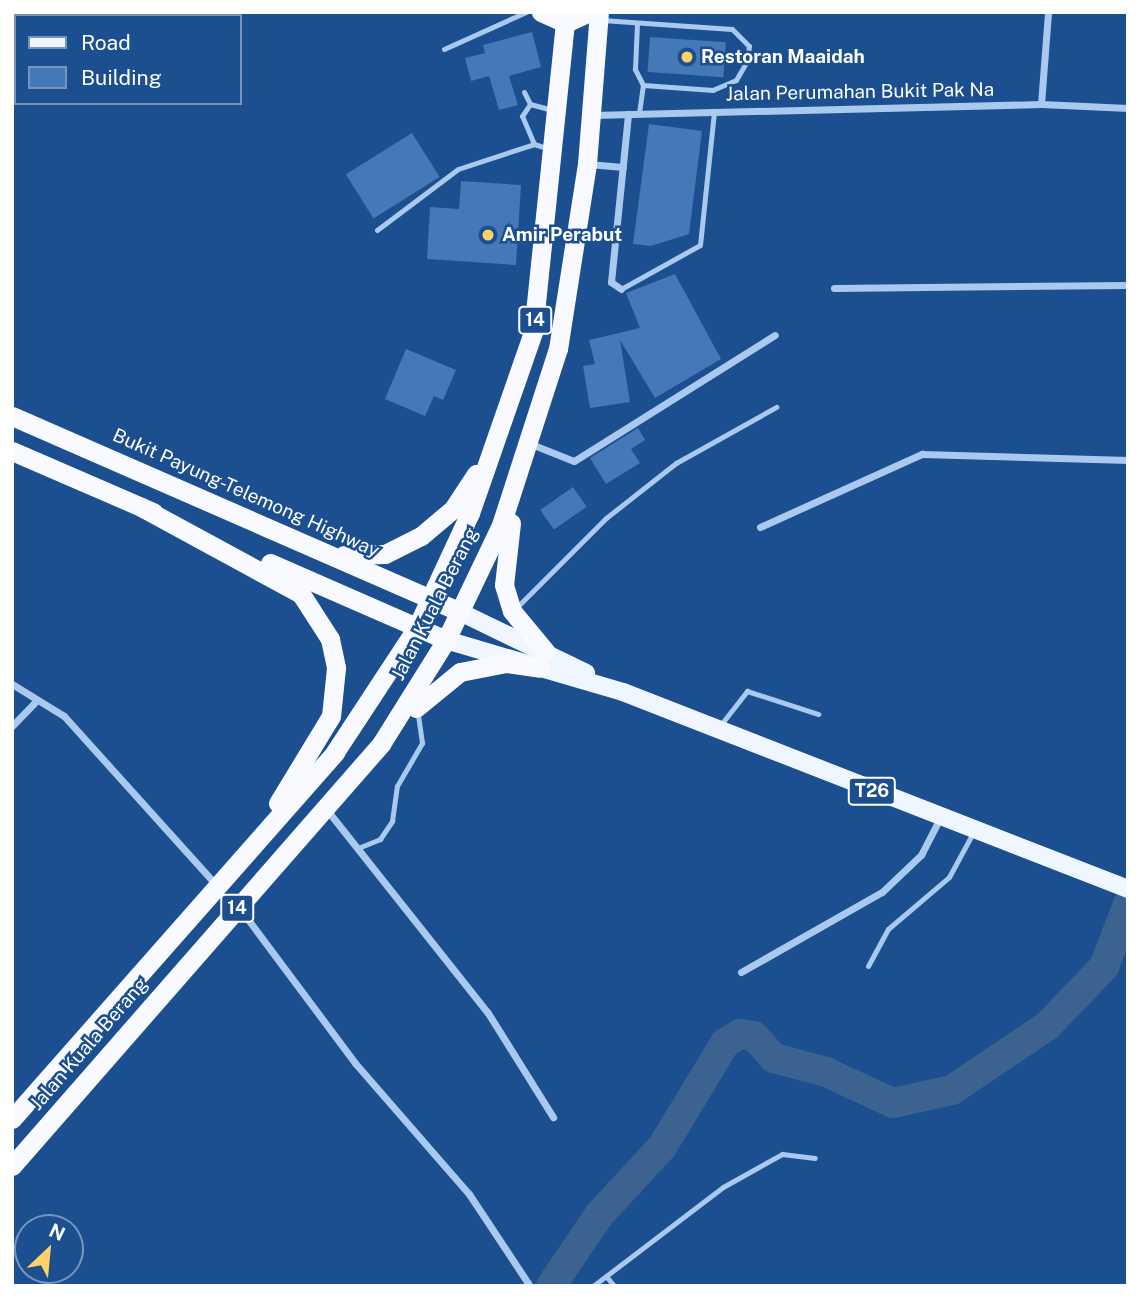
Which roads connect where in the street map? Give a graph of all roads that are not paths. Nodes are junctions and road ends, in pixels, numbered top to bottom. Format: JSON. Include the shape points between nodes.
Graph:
{"nodes":[{"id":1,"x":526,"y":12,"type":"edge"},
{"id":2,"x":541,"y":12,"type":"edge"},
{"id":3,"x":1048,"y":12,"type":"edge"},
{"id":4,"x":596,"y":15,"type":"edge"},
{"id":5,"x":566,"y":18,"type":"edge"},
{"id":6,"x":637,"y":23,"type":"junction"},
{"id":7,"x":444,"y":49,"type":"dead end"},
{"id":8,"x":643,"y":85,"type":"junction"},
{"id":9,"x":524,"y":92,"type":"dead end"},
{"id":10,"x":530,"y":104,"type":"junction"},
{"id":11,"x":1041,"y":104,"type":"junction"},
{"id":12,"x":1128,"y":108,"type":"edge"},
{"id":13,"x":713,"y":111,"type":"junction"},
{"id":14,"x":560,"y":112,"type":"junction"},
{"id":15,"x":639,"y":113,"type":"junction"},
{"id":16,"x":628,"y":114,"type":"junction"},
{"id":17,"x":592,"y":115,"type":"junction"},
{"id":18,"x":534,"y":144,"type":"junction"},
{"id":19,"x":556,"y":151,"type":"junction"},
{"id":20,"x":587,"y":164,"type":"junction"},
{"id":21,"x":622,"y":167,"type":"junction"},
{"id":22,"x":377,"y":230,"type":"dead end"},
{"id":23,"x":1128,"y":285,"type":"edge"},
{"id":24,"x":834,"y":288,"type":"dead end"},
{"id":25,"x":621,"y":289,"type":"joint"},
{"id":26,"x":775,"y":335,"type":"dead end"},
{"id":27,"x":776,"y":407,"type":"dead end"},
{"id":28,"x":12,"y":416,"type":"edge"},
{"id":29,"x":500,"y":433,"type":"junction"},
{"id":30,"x":531,"y":444,"type":"junction"},
{"id":31,"x":12,"y":451,"type":"edge"},
{"id":32,"x":1128,"y":460,"type":"edge"},
{"id":33,"x":141,"y":507,"type":"junction"},
{"id":34,"x":760,"y":527,"type":"dead end"},
{"id":35,"x":322,"y":551,"type":"junction"},
{"id":36,"x":431,"y":599,"type":"junction"},
{"id":37,"x":512,"y":611,"type":"junction"},
{"id":38,"x":460,"y":612,"type":"junction"},
{"id":39,"x":417,"y":627,"type":"junction"},
{"id":40,"x":446,"y":640,"type":"junction"},
{"id":41,"x":543,"y":660,"type":"junction"},
{"id":42,"x":12,"y":684,"type":"edge"},
{"id":43,"x":34,"y":703,"type":"junction"},
{"id":44,"x":418,"y":706,"type":"junction"},
{"id":45,"x":818,"y":714,"type":"dead end"},
{"id":46,"x":12,"y":726,"type":"edge"},
{"id":47,"x":718,"y":730,"type":"junction"},
{"id":48,"x":381,"y":744,"type":"junction"},
{"id":49,"x":326,"y":810,"type":"junction"},
{"id":50,"x":940,"y":818,"type":"junction"},
{"id":51,"x":974,"y":831,"type":"junction"},
{"id":52,"x":358,"y":848,"type":"junction"},
{"id":53,"x":243,"y":857,"type":"junction"},
{"id":54,"x":217,"y":885,"type":"junction"},
{"id":55,"x":1125,"y":888,"type":"edge"},
{"id":56,"x":239,"y":907,"type":"junction"},
{"id":57,"x":868,"y":966,"type":"dead end"},
{"id":58,"x":741,"y":971,"type":"dead end"},
{"id":59,"x":553,"y":1117,"type":"dead end"},
{"id":60,"x":12,"y":1119,"type":"edge"},
{"id":61,"x":815,"y":1158,"type":"dead end"},
{"id":62,"x":12,"y":1166,"type":"edge"},
{"id":63,"x":607,"y":1276,"type":"junction"},
{"id":64,"x":528,"y":1282,"type":"edge"},
{"id":65,"x":593,"y":1286,"type":"edge"},
{"id":66,"x":614,"y":1286,"type":"edge"}],
"edges":[{"from":1,"to":7,"type":"lane"},
{"from":2,"to":5,"type":"highway"},
{"from":3,"to":11,"type":"street"},
{"from":4,"to":5,"type":"highway"},
{"from":4,"to":6,"type":"lane"},
{"from":4,"to":17,"type":"highway","name":"Jalan Kuala Berang","number":"14"},
{"from":5,"to":14,"type":"highway","name":"Jalan Kuala Berang","number":"14"},
{"from":6,"to":8,"type":"lane","via":[[635,69]]},
{"from":6,"to":8,"type":"lane","via":[[732,29],[749,46],[736,80],[713,90]]},
{"from":8,"to":15,"type":"lane"},
{"from":9,"to":10,"type":"lane"},
{"from":10,"to":14,"type":"lane"},
{"from":10,"to":18,"type":"lane","via":[[522,126]]},
{"from":11,"to":12,"type":"street","name":"Jalan Perumahan Bukit Pak Na"},
{"from":11,"to":13,"type":"street","name":"Jalan Perumahan Bukit Pak Na"},
{"from":13,"to":15,"type":"street","name":"Jalan Perumahan Bukit Pak Na"},
{"from":13,"to":25,"type":"lane","via":[[700,245]]},
{"from":14,"to":19,"type":"highway","name":"Jalan Kuala Berang","number":"14"},
{"from":15,"to":16,"type":"street","name":"Jalan Perumahan Bukit Pak Na"},
{"from":16,"to":17,"type":"street","name":"Jalan Perumahan Bukit Pak Na"},
{"from":16,"to":21,"type":"street"},
{"from":17,"to":20,"type":"highway","name":"Jalan Kuala Berang","number":"14"},
{"from":18,"to":19,"type":"lane"},
{"from":18,"to":22,"type":"lane","via":[[458,169]]},
{"from":19,"to":29,"type":"highway","name":"Jalan Kuala Berang","number":"14","via":[[533,332]]},
{"from":20,"to":21,"type":"street"},
{"from":20,"to":30,"type":"highway","name":"Jalan Kuala Berang","number":"14","via":[[558,349]]},
{"from":21,"to":25,"type":"street","via":[[611,282]]},
{"from":23,"to":24,"type":"street"},
{"from":26,"to":30,"type":"street","via":[[574,461]]},
{"from":27,"to":37,"type":"lane","via":[[676,463],[606,517]]},
{"from":28,"to":35,"type":"highway","name":"Bukit Payung-Telemong Highway"},
{"from":29,"to":35,"type":"highway","via":[[453,509],[421,536],[385,554]]},
{"from":29,"to":36,"type":"highway","name":"Jalan Kuala Berang","number":"14"},
{"from":30,"to":37,"type":"highway","via":[[503,556]]},
{"from":30,"to":38,"type":"highway","name":"Jalan Kuala Berang","number":"14"},
{"from":31,"to":33,"type":"highway"},
{"from":32,"to":34,"type":"street","via":[[922,454]]},
{"from":33,"to":39,"type":"highway"},
{"from":33,"to":53,"type":"highway","via":[[301,594],[330,639],[337,668],[331,716]]},
{"from":35,"to":36,"type":"highway","name":"Bukit Payung-Telemong Highway"},
{"from":36,"to":38,"type":"highway","name":"Bukit Payung-Telemong Highway"},
{"from":36,"to":39,"type":"highway","name":"Jalan Kuala Berang","number":"14"},
{"from":37,"to":41,"type":"highway"},
{"from":38,"to":40,"type":"highway","name":"Jalan Kuala Berang","number":"14"},
{"from":38,"to":41,"type":"main road"},
{"from":39,"to":40,"type":"highway"},
{"from":39,"to":53,"type":"highway","name":"Jalan Kuala Berang","number":"14","via":[[335,752]]},
{"from":40,"to":41,"type":"main road"},
{"from":40,"to":48,"type":"highway","name":"Jalan Kuala Berang","number":"14"},
{"from":41,"to":44,"type":"highway","via":[[472,668],[438,686]]},
{"from":41,"to":47,"type":"main road","number":"T26"},
{"from":42,"to":43,"type":"street"},
{"from":43,"to":46,"type":"street"},
{"from":43,"to":54,"type":"street","via":[[64,716]]},
{"from":44,"to":48,"type":"highway"},
{"from":44,"to":52,"type":"lane","via":[[422,743],[397,786],[391,821],[380,839]]},
{"from":45,"to":47,"type":"lane","via":[[747,691]]},
{"from":47,"to":50,"type":"main road","number":"T26"},
{"from":48,"to":49,"type":"highway","name":"Jalan Kuala Berang","number":"14"},
{"from":49,"to":52,"type":"street"},
{"from":49,"to":56,"type":"highway","name":"Jalan Kuala Berang","number":"14"},
{"from":50,"to":51,"type":"main road","number":"T26"},
{"from":50,"to":58,"type":"street","via":[[921,855],[882,892]]},
{"from":51,"to":55,"type":"main road","number":"T26"},
{"from":51,"to":57,"type":"lane","via":[[950,877],[888,929]]},
{"from":52,"to":59,"type":"street","via":[[488,1013]]},
{"from":53,"to":54,"type":"highway","name":"Jalan Kuala Berang","number":"14"},
{"from":54,"to":60,"type":"highway","name":"Jalan Kuala Berang","number":"14"},
{"from":56,"to":62,"type":"highway","name":"Jalan Kuala Berang","number":"14"},
{"from":56,"to":64,"type":"street","via":[[355,1063],[444,1162]]},
{"from":61,"to":63,"type":"lane","via":[[782,1154],[723,1187]]},
{"from":63,"to":65,"type":"lane"},
{"from":63,"to":66,"type":"lane"}]}
